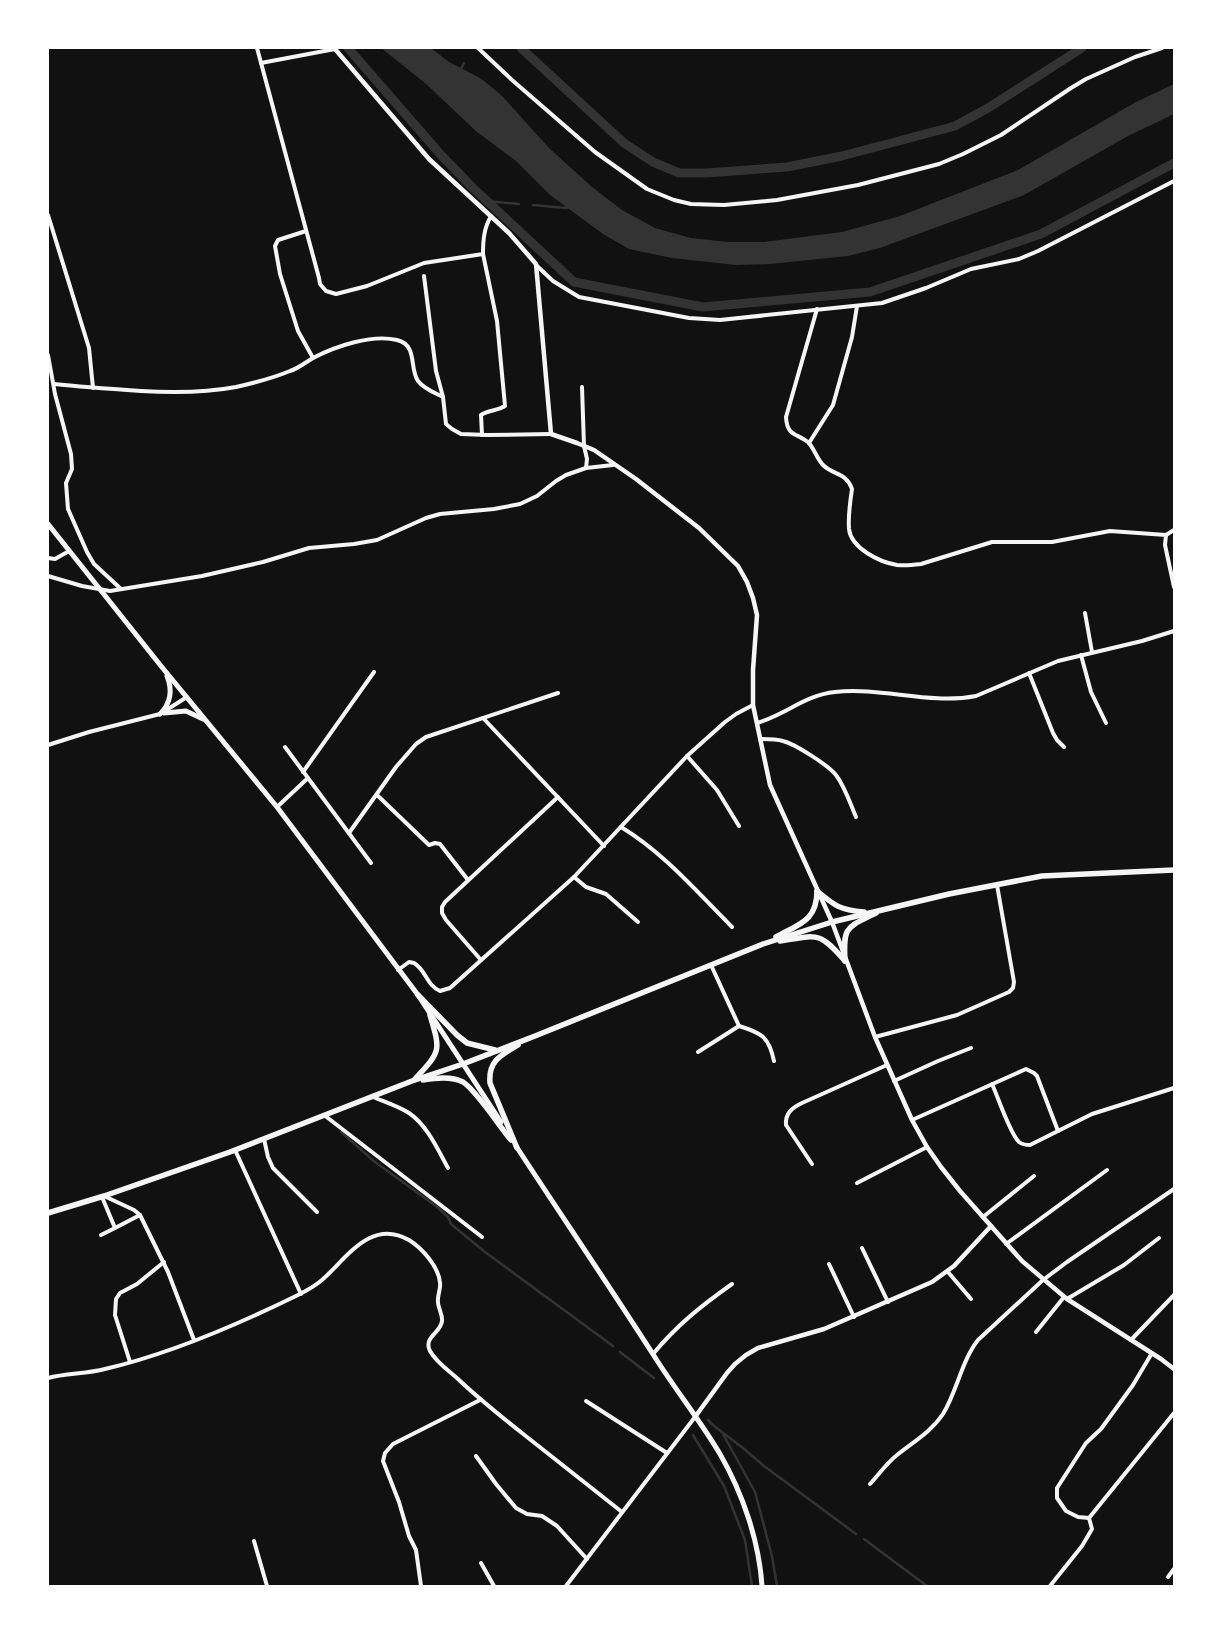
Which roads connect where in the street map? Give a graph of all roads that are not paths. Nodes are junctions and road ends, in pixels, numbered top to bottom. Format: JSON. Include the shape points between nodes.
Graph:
{"nodes":[{"id":1,"x":257,"y":48,"type":"edge"},
{"id":2,"x":334,"y":48,"type":"edge"},
{"id":3,"x":478,"y":48,"type":"edge"},
{"id":4,"x":1162,"y":48,"type":"edge"},
{"id":5,"x":261,"y":63,"type":"junction"},
{"id":6,"x":1174,"y":181,"type":"edge"},
{"id":7,"x":48,"y":215,"type":"edge"},
{"id":8,"x":491,"y":216,"type":"junction"},
{"id":9,"x":306,"y":231,"type":"junction"},
{"id":10,"x":483,"y":254,"type":"junction"},
{"id":11,"x":536,"y":264,"type":"junction"},
{"id":12,"x":424,"y":276,"type":"dead end"},
{"id":13,"x":857,"y":306,"type":"junction"},
{"id":14,"x":817,"y":309,"type":"junction"},
{"id":15,"x":48,"y":355,"type":"edge"},
{"id":16,"x":313,"y":358,"type":"junction"},
{"id":17,"x":54,"y":384,"type":"junction"},
{"id":18,"x":582,"y":387,"type":"dead end"},
{"id":19,"x":93,"y":388,"type":"junction"},
{"id":20,"x":444,"y":398,"type":"junction"},
{"id":21,"x":551,"y":434,"type":"junction"},
{"id":22,"x":482,"y":435,"type":"junction"},
{"id":23,"x":809,"y":443,"type":"junction"},
{"id":24,"x":584,"y":446,"type":"junction"},
{"id":25,"x":614,"y":465,"type":"junction"},
{"id":26,"x":586,"y":468,"type":"junction"},
{"id":27,"x":48,"y":524,"type":"edge"},
{"id":28,"x":1174,"y":530,"type":"edge"},
{"id":29,"x":1166,"y":535,"type":"junction"},
{"id":30,"x":69,"y":551,"type":"junction"},
{"id":31,"x":48,"y":558,"type":"edge"},
{"id":32,"x":48,"y":576,"type":"edge"},
{"id":33,"x":1174,"y":587,"type":"edge"},
{"id":34,"x":121,"y":589,"type":"junction"},
{"id":35,"x":100,"y":590,"type":"junction"},
{"id":36,"x":1085,"y":613,"type":"dead end"},
{"id":37,"x":1174,"y":630,"type":"edge"},
{"id":38,"x":1092,"y":652,"type":"junction"},
{"id":39,"x":1081,"y":655,"type":"junction"},
{"id":40,"x":161,"y":666,"type":"junction"},
{"id":41,"x":374,"y":672,"type":"dead end"},
{"id":42,"x":1029,"y":673,"type":"junction"},
{"id":43,"x":558,"y":693,"type":"dead end"},
{"id":44,"x":188,"y":697,"type":"junction"},
{"id":45,"x":753,"y":705,"type":"junction"},
{"id":46,"x":162,"y":713,"type":"junction"},
{"id":47,"x":483,"y":718,"type":"junction"},
{"id":48,"x":208,"y":722,"type":"junction"},
{"id":49,"x":757,"y":723,"type":"junction"},
{"id":50,"x":1106,"y":723,"type":"dead end"},
{"id":51,"x":760,"y":739,"type":"junction"},
{"id":52,"x":48,"y":745,"type":"edge"},
{"id":53,"x":285,"y":747,"type":"dead end"},
{"id":54,"x":1064,"y":747,"type":"dead end"},
{"id":55,"x":687,"y":756,"type":"junction"},
{"id":56,"x":304,"y":772,"type":"junction"},
{"id":57,"x":308,"y":778,"type":"junction"},
{"id":58,"x":377,"y":795,"type":"junction"},
{"id":59,"x":558,"y":797,"type":"junction"},
{"id":60,"x":277,"y":807,"type":"junction"},
{"id":61,"x":856,"y":817,"type":"dead end"},
{"id":62,"x":739,"y":826,"type":"dead end"},
{"id":63,"x":621,"y":827,"type":"junction"},
{"id":64,"x":349,"y":833,"type":"junction"},
{"id":65,"x":604,"y":846,"type":"junction"},
{"id":66,"x":371,"y":863,"type":"dead end"},
{"id":67,"x":1174,"y":870,"type":"edge"},
{"id":68,"x":574,"y":877,"type":"junction"},
{"id":69,"x":468,"y":880,"type":"junction"},
{"id":70,"x":997,"y":885,"type":"junction"},
{"id":71,"x":817,"y":890,"type":"junction"},
{"id":72,"x":887,"y":908,"type":"junction"},
{"id":73,"x":869,"y":912,"type":"junction"},
{"id":74,"x":638,"y":922,"type":"dead end"},
{"id":75,"x":832,"y":922,"type":"junction"},
{"id":76,"x":732,"y":927,"type":"dead end"},
{"id":77,"x":763,"y":944,"type":"junction"},
{"id":78,"x":481,"y":960,"type":"junction"},
{"id":79,"x":845,"y":961,"type":"junction"},
{"id":80,"x":711,"y":965,"type":"junction"},
{"id":81,"x":398,"y":970,"type":"junction"},
{"id":82,"x":418,"y":996,"type":"junction"},
{"id":83,"x":430,"y":1015,"type":"junction"},
{"id":84,"x":739,"y":1026,"type":"junction"},
{"id":85,"x":535,"y":1036,"type":"junction"},
{"id":86,"x":875,"y":1037,"type":"junction"},
{"id":87,"x":971,"y":1048,"type":"dead end"},
{"id":88,"x":496,"y":1051,"type":"junction"},
{"id":89,"x":698,"y":1052,"type":"dead end"},
{"id":90,"x":774,"y":1061,"type":"dead end"},
{"id":91,"x":463,"y":1064,"type":"junction"},
{"id":92,"x":887,"y":1065,"type":"junction"},
{"id":93,"x":894,"y":1080,"type":"junction"},
{"id":94,"x":412,"y":1081,"type":"junction"},
{"id":95,"x":992,"y":1084,"type":"junction"},
{"id":96,"x":1174,"y":1088,"type":"edge"},
{"id":97,"x":373,"y":1097,"type":"junction"},
{"id":98,"x":324,"y":1116,"type":"junction"},
{"id":99,"x":912,"y":1120,"type":"junction"},
{"id":100,"x":1058,"y":1131,"type":"junction"},
{"id":101,"x":264,"y":1139,"type":"junction"},
{"id":102,"x":927,"y":1147,"type":"junction"},
{"id":103,"x":517,"y":1148,"type":"junction"},
{"id":104,"x":235,"y":1150,"type":"junction"},
{"id":105,"x":812,"y":1164,"type":"dead end"},
{"id":106,"x":448,"y":1168,"type":"dead end"},
{"id":107,"x":1107,"y":1170,"type":"dead end"},
{"id":108,"x":1034,"y":1176,"type":"dead end"},
{"id":109,"x":857,"y":1183,"type":"dead end"},
{"id":110,"x":1174,"y":1189,"type":"edge"},
{"id":111,"x":103,"y":1196,"type":"junction"},
{"id":112,"x":317,"y":1212,"type":"dead end"},
{"id":113,"x":48,"y":1213,"type":"edge"},
{"id":114,"x":140,"y":1215,"type":"junction"},
{"id":115,"x":983,"y":1217,"type":"junction"},
{"id":116,"x":991,"y":1226,"type":"junction"},
{"id":117,"x":115,"y":1228,"type":"junction"},
{"id":118,"x":102,"y":1235,"type":"dead end"},
{"id":119,"x":482,"y":1237,"type":"dead end"},
{"id":120,"x":1160,"y":1238,"type":"dead end"},
{"id":121,"x":1006,"y":1244,"type":"junction"},
{"id":122,"x":862,"y":1248,"type":"dead end"},
{"id":123,"x":164,"y":1262,"type":"junction"},
{"id":124,"x":829,"y":1264,"type":"dead end"},
{"id":125,"x":948,"y":1272,"type":"junction"},
{"id":126,"x":1044,"y":1280,"type":"junction"},
{"id":127,"x":732,"y":1284,"type":"dead end"},
{"id":128,"x":301,"y":1294,"type":"junction"},
{"id":129,"x":1174,"y":1295,"type":"edge"},
{"id":130,"x":1066,"y":1298,"type":"junction"},
{"id":131,"x":971,"y":1299,"type":"dead end"},
{"id":132,"x":888,"y":1302,"type":"junction"},
{"id":133,"x":854,"y":1317,"type":"junction"},
{"id":134,"x":1036,"y":1332,"type":"dead end"},
{"id":135,"x":194,"y":1340,"type":"junction"},
{"id":136,"x":1131,"y":1340,"type":"junction"},
{"id":137,"x":1152,"y":1353,"type":"junction"},
{"id":138,"x":653,"y":1354,"type":"junction"},
{"id":139,"x":130,"y":1362,"type":"junction"},
{"id":140,"x":1174,"y":1369,"type":"edge"},
{"id":141,"x":48,"y":1378,"type":"edge"},
{"id":142,"x":480,"y":1400,"type":"junction"},
{"id":143,"x":586,"y":1401,"type":"dead end"},
{"id":144,"x":1174,"y":1413,"type":"edge"},
{"id":145,"x":695,"y":1417,"type":"junction"},
{"id":146,"x":668,"y":1453,"type":"junction"},
{"id":147,"x":476,"y":1456,"type":"dead end"},
{"id":148,"x":870,"y":1484,"type":"dead end"},
{"id":149,"x":622,"y":1512,"type":"junction"},
{"id":150,"x":1089,"y":1518,"type":"junction"},
{"id":151,"x":254,"y":1540,"type":"dead end"},
{"id":152,"x":587,"y":1559,"type":"junction"},
{"id":153,"x":481,"y":1564,"type":"dead end"},
{"id":154,"x":1174,"y":1569,"type":"edge"},
{"id":155,"x":1168,"y":1576,"type":"dead end"},
{"id":156,"x":267,"y":1586,"type":"edge"},
{"id":157,"x":421,"y":1586,"type":"edge"},
{"id":158,"x":494,"y":1586,"type":"edge"},
{"id":159,"x":566,"y":1586,"type":"edge"},
{"id":160,"x":762,"y":1586,"type":"edge"},
{"id":161,"x":1050,"y":1586,"type":"edge"}],
"edges":[{"from":1,"to":5,"type":"street"},
{"from":2,"to":5,"type":"street"},
{"from":2,"to":8,"type":"street","via":[[429,159]]},
{"from":3,"to":4,"type":"street","via":[[595,152],[647,189],[691,204],[724,205],[795,197],[939,164],[1001,135],[1086,79]]},
{"from":5,"to":9,"type":"street"},
{"from":6,"to":13,"type":"street","via":[[1019,259],[972,269],[897,299]]},
{"from":7,"to":19,"type":"street","via":[[89,348]]},
{"from":8,"to":10,"type":"street","via":[[483,239]]},
{"from":8,"to":11,"type":"street"},
{"from":9,"to":10,"type":"street","via":[[320,284],[331,294],[367,286],[424,263]]},
{"from":9,"to":16,"type":"street","via":[[281,238],[275,246],[298,331]]},
{"from":10,"to":22,"type":"street","via":[[497,321],[505,406],[480,415]]},
{"from":11,"to":14,"type":"street","via":[[553,281],[579,297],[689,318],[720,320]]},
{"from":11,"to":21,"type":"street"},
{"from":12,"to":20,"type":"street","via":[[436,371]]},
{"from":13,"to":14,"type":"street"},
{"from":13,"to":23,"type":"street","via":[[833,405]]},
{"from":14,"to":23,"type":"street","via":[[786,418],[788,429]]},
{"from":15,"to":17,"type":"street"},
{"from":16,"to":19,"type":"street","via":[[291,371],[218,390],[166,393]]},
{"from":16,"to":20,"type":"street","via":[[352,342],[388,339],[404,342],[413,355],[414,373],[418,380]]},
{"from":17,"to":19,"type":"street"},
{"from":17,"to":34,"type":"street","via":[[71,454],[72,469],[66,482],[68,508],[94,564]]},
{"from":18,"to":24,"type":"street"},
{"from":20,"to":22,"type":"street","via":[[446,424],[461,434]]},
{"from":21,"to":22,"type":"street"},
{"from":21,"to":24,"type":"street"},
{"from":23,"to":29,"type":"street","via":[[823,465],[850,483],[849,530],[853,540],[868,554],[896,565],[921,564],[992,542],[1052,542],[1110,532]]},
{"from":24,"to":25,"type":"street"},
{"from":24,"to":26,"type":"street"},
{"from":25,"to":26,"type":"street"},
{"from":25,"to":45,"type":"street","via":[[636,478],[699,528],[738,566],[747,582],[757,615]]},
{"from":26,"to":34,"type":"street","via":[[566,475],[520,504],[440,514],[377,540],[309,548],[202,576]]},
{"from":27,"to":30,"type":"main road"},
{"from":28,"to":29,"type":"street"},
{"from":29,"to":33,"type":"street","via":[[1165,545]]},
{"from":30,"to":31,"type":"street","via":[[55,559]]},
{"from":30,"to":35,"type":"main road"},
{"from":32,"to":35,"type":"street"},
{"from":34,"to":35,"type":"street"},
{"from":35,"to":40,"type":"main road"},
{"from":36,"to":38,"type":"street"},
{"from":37,"to":38,"type":"street"},
{"from":38,"to":39,"type":"street"},
{"from":39,"to":42,"type":"street"},
{"from":39,"to":50,"type":"street","via":[[1091,692]]},
{"from":40,"to":44,"type":"main road"},
{"from":40,"to":46,"type":"main road","via":[[168,676],[171,694]]},
{"from":41,"to":56,"type":"street"},
{"from":42,"to":49,"type":"street","via":[[988,692],[962,699],[864,691],[833,692],[807,699]]},
{"from":42,"to":54,"type":"street","via":[[1053,733]]},
{"from":43,"to":47,"type":"street"},
{"from":44,"to":46,"type":"street"},
{"from":44,"to":48,"type":"main road"},
{"from":45,"to":49,"type":"street"},
{"from":45,"to":55,"type":"street","via":[[736,714]]},
{"from":46,"to":48,"type":"main road","via":[[186,711]]},
{"from":46,"to":52,"type":"street"},
{"from":47,"to":58,"type":"street","via":[[426,737],[416,744]]},
{"from":47,"to":59,"type":"street"},
{"from":48,"to":60,"type":"main road"},
{"from":49,"to":51,"type":"street"},
{"from":51,"to":61,"type":"street","via":[[785,741],[829,768],[840,782]]},
{"from":51,"to":71,"type":"street","via":[[770,785]]},
{"from":53,"to":56,"type":"street"},
{"from":55,"to":62,"type":"street","via":[[717,790]]},
{"from":55,"to":63,"type":"street"},
{"from":56,"to":57,"type":"street"},
{"from":57,"to":60,"type":"street"},
{"from":57,"to":64,"type":"street"},
{"from":58,"to":64,"type":"street"},
{"from":58,"to":69,"type":"street","via":[[429,844],[440,844]]},
{"from":59,"to":65,"type":"street"},
{"from":59,"to":69,"type":"street"},
{"from":60,"to":81,"type":"main road"},
{"from":63,"to":65,"type":"street"},
{"from":63,"to":76,"type":"street","via":[[676,871]]},
{"from":64,"to":66,"type":"street"},
{"from":65,"to":68,"type":"street"},
{"from":67,"to":70,"type":"main road","via":[[1042,876]]},
{"from":68,"to":74,"type":"street","via":[[606,894]]},
{"from":68,"to":78,"type":"street"},
{"from":69,"to":78,"type":"street","via":[[445,902],[442,913]]},
{"from":70,"to":72,"type":"main road"},
{"from":70,"to":86,"type":"street","via":[[1013,988],[957,1015]]},
{"from":71,"to":73,"type":"main road","via":[[832,904],[847,911]]},
{"from":71,"to":75,"type":"street"},
{"from":71,"to":77,"type":"main road","via":[[817,903],[807,920]]},
{"from":72,"to":73,"type":"main road"},
{"from":72,"to":79,"type":"main road","via":[[851,926],[845,933]]},
{"from":73,"to":75,"type":"main road"},
{"from":75,"to":77,"type":"main road"},
{"from":75,"to":79,"type":"street"},
{"from":77,"to":79,"type":"main road","via":[[812,936],[824,939]]},
{"from":77,"to":80,"type":"main road"},
{"from":78,"to":81,"type":"street","via":[[450,988],[440,992],[434,989],[414,962]]},
{"from":79,"to":86,"type":"street"},
{"from":80,"to":84,"type":"street"},
{"from":80,"to":85,"type":"main road"},
{"from":81,"to":82,"type":"main road"},
{"from":82,"to":83,"type":"main road"},
{"from":82,"to":88,"type":"main road","via":[[467,1043]]},
{"from":83,"to":91,"type":"main road"},
{"from":83,"to":94,"type":"main road","via":[[438,1042],[436,1054]]},
{"from":84,"to":89,"type":"street"},
{"from":84,"to":90,"type":"street","via":[[765,1037]]},
{"from":85,"to":88,"type":"main road"},
{"from":85,"to":103,"type":"main road","via":[[500,1055],[489,1075]]},
{"from":86,"to":92,"type":"street"},
{"from":87,"to":93,"type":"street"},
{"from":88,"to":91,"type":"main road"},
{"from":91,"to":94,"type":"main road"},
{"from":91,"to":103,"type":"main road"},
{"from":92,"to":93,"type":"street"},
{"from":92,"to":105,"type":"street","via":[[802,1103],[787,1114],[786,1125]]},
{"from":93,"to":99,"type":"street"},
{"from":94,"to":97,"type":"main road"},
{"from":94,"to":103,"type":"main road","via":[[443,1078],[464,1083]]},
{"from":95,"to":99,"type":"street"},
{"from":95,"to":100,"type":"street","via":[[1012,1132],[1021,1144],[1030,1145]]},
{"from":95,"to":100,"type":"street","via":[[1022,1070],[1031,1070],[1037,1076]]},
{"from":96,"to":100,"type":"street","via":[[1098,1112]]},
{"from":97,"to":98,"type":"main road"},
{"from":97,"to":106,"type":"street","via":[[416,1119],[438,1148]]},
{"from":98,"to":101,"type":"main road"},
{"from":98,"to":119,"type":"street"},
{"from":99,"to":102,"type":"street"},
{"from":101,"to":104,"type":"main road"},
{"from":101,"to":112,"type":"street","via":[[274,1168]]},
{"from":102,"to":109,"type":"street"},
{"from":102,"to":115,"type":"street"},
{"from":103,"to":138,"type":"main road"},
{"from":104,"to":111,"type":"main road"},
{"from":104,"to":128,"type":"street"},
{"from":107,"to":121,"type":"street"},
{"from":108,"to":115,"type":"street"},
{"from":110,"to":126,"type":"street"},
{"from":111,"to":113,"type":"main road"},
{"from":111,"to":114,"type":"street"},
{"from":111,"to":117,"type":"street"},
{"from":114,"to":117,"type":"street"},
{"from":114,"to":123,"type":"street"},
{"from":115,"to":116,"type":"street"},
{"from":116,"to":121,"type":"street"},
{"from":116,"to":125,"type":"street"},
{"from":117,"to":118,"type":"street"},
{"from":120,"to":130,"type":"street","via":[[1124,1265]]},
{"from":121,"to":126,"type":"street"},
{"from":122,"to":132,"type":"street"},
{"from":123,"to":135,"type":"street"},
{"from":123,"to":139,"type":"street","via":[[116,1298],[115,1315]]},
{"from":124,"to":133,"type":"street"},
{"from":125,"to":131,"type":"street"},
{"from":125,"to":132,"type":"street"},
{"from":126,"to":130,"type":"street"},
{"from":126,"to":148,"type":"street","via":[[978,1340],[943,1414],[925,1434],[886,1464]]},
{"from":127,"to":138,"type":"street","via":[[698,1308],[671,1332]]},
{"from":128,"to":135,"type":"street"},
{"from":128,"to":142,"type":"street","via":[[320,1282],[357,1245],[376,1234],[386,1233],[408,1240],[420,1248],[438,1273],[438,1305],[442,1319],[429,1341],[431,1352]]},
{"from":129,"to":136,"type":"street"},
{"from":130,"to":134,"type":"street"},
{"from":130,"to":136,"type":"street"},
{"from":132,"to":133,"type":"street"},
{"from":133,"to":145,"type":"street","via":[[758,1348],[746,1355],[727,1373]]},
{"from":135,"to":139,"type":"street"},
{"from":136,"to":137,"type":"street"},
{"from":137,"to":140,"type":"street"},
{"from":137,"to":150,"type":"street","via":[[1133,1385],[1086,1443],[1058,1488],[1057,1498],[1066,1511]]},
{"from":138,"to":145,"type":"main road"},
{"from":139,"to":141,"type":"street","via":[[104,1370]]},
{"from":142,"to":149,"type":"street"},
{"from":142,"to":157,"type":"street","via":[[393,1444],[385,1453],[383,1461],[416,1550]]},
{"from":143,"to":146,"type":"street"},
{"from":144,"to":150,"type":"street"},
{"from":145,"to":146,"type":"street"},
{"from":145,"to":160,"type":"main road","via":[[720,1454],[744,1505],[761,1562]]},
{"from":146,"to":149,"type":"street"},
{"from":147,"to":152,"type":"street","via":[[516,1508],[542,1516],[557,1526]]},
{"from":149,"to":152,"type":"street"},
{"from":150,"to":161,"type":"street","via":[[1092,1530]]},
{"from":151,"to":156,"type":"street"},
{"from":152,"to":159,"type":"street"},
{"from":153,"to":158,"type":"street"},
{"from":154,"to":155,"type":"street"}]}
